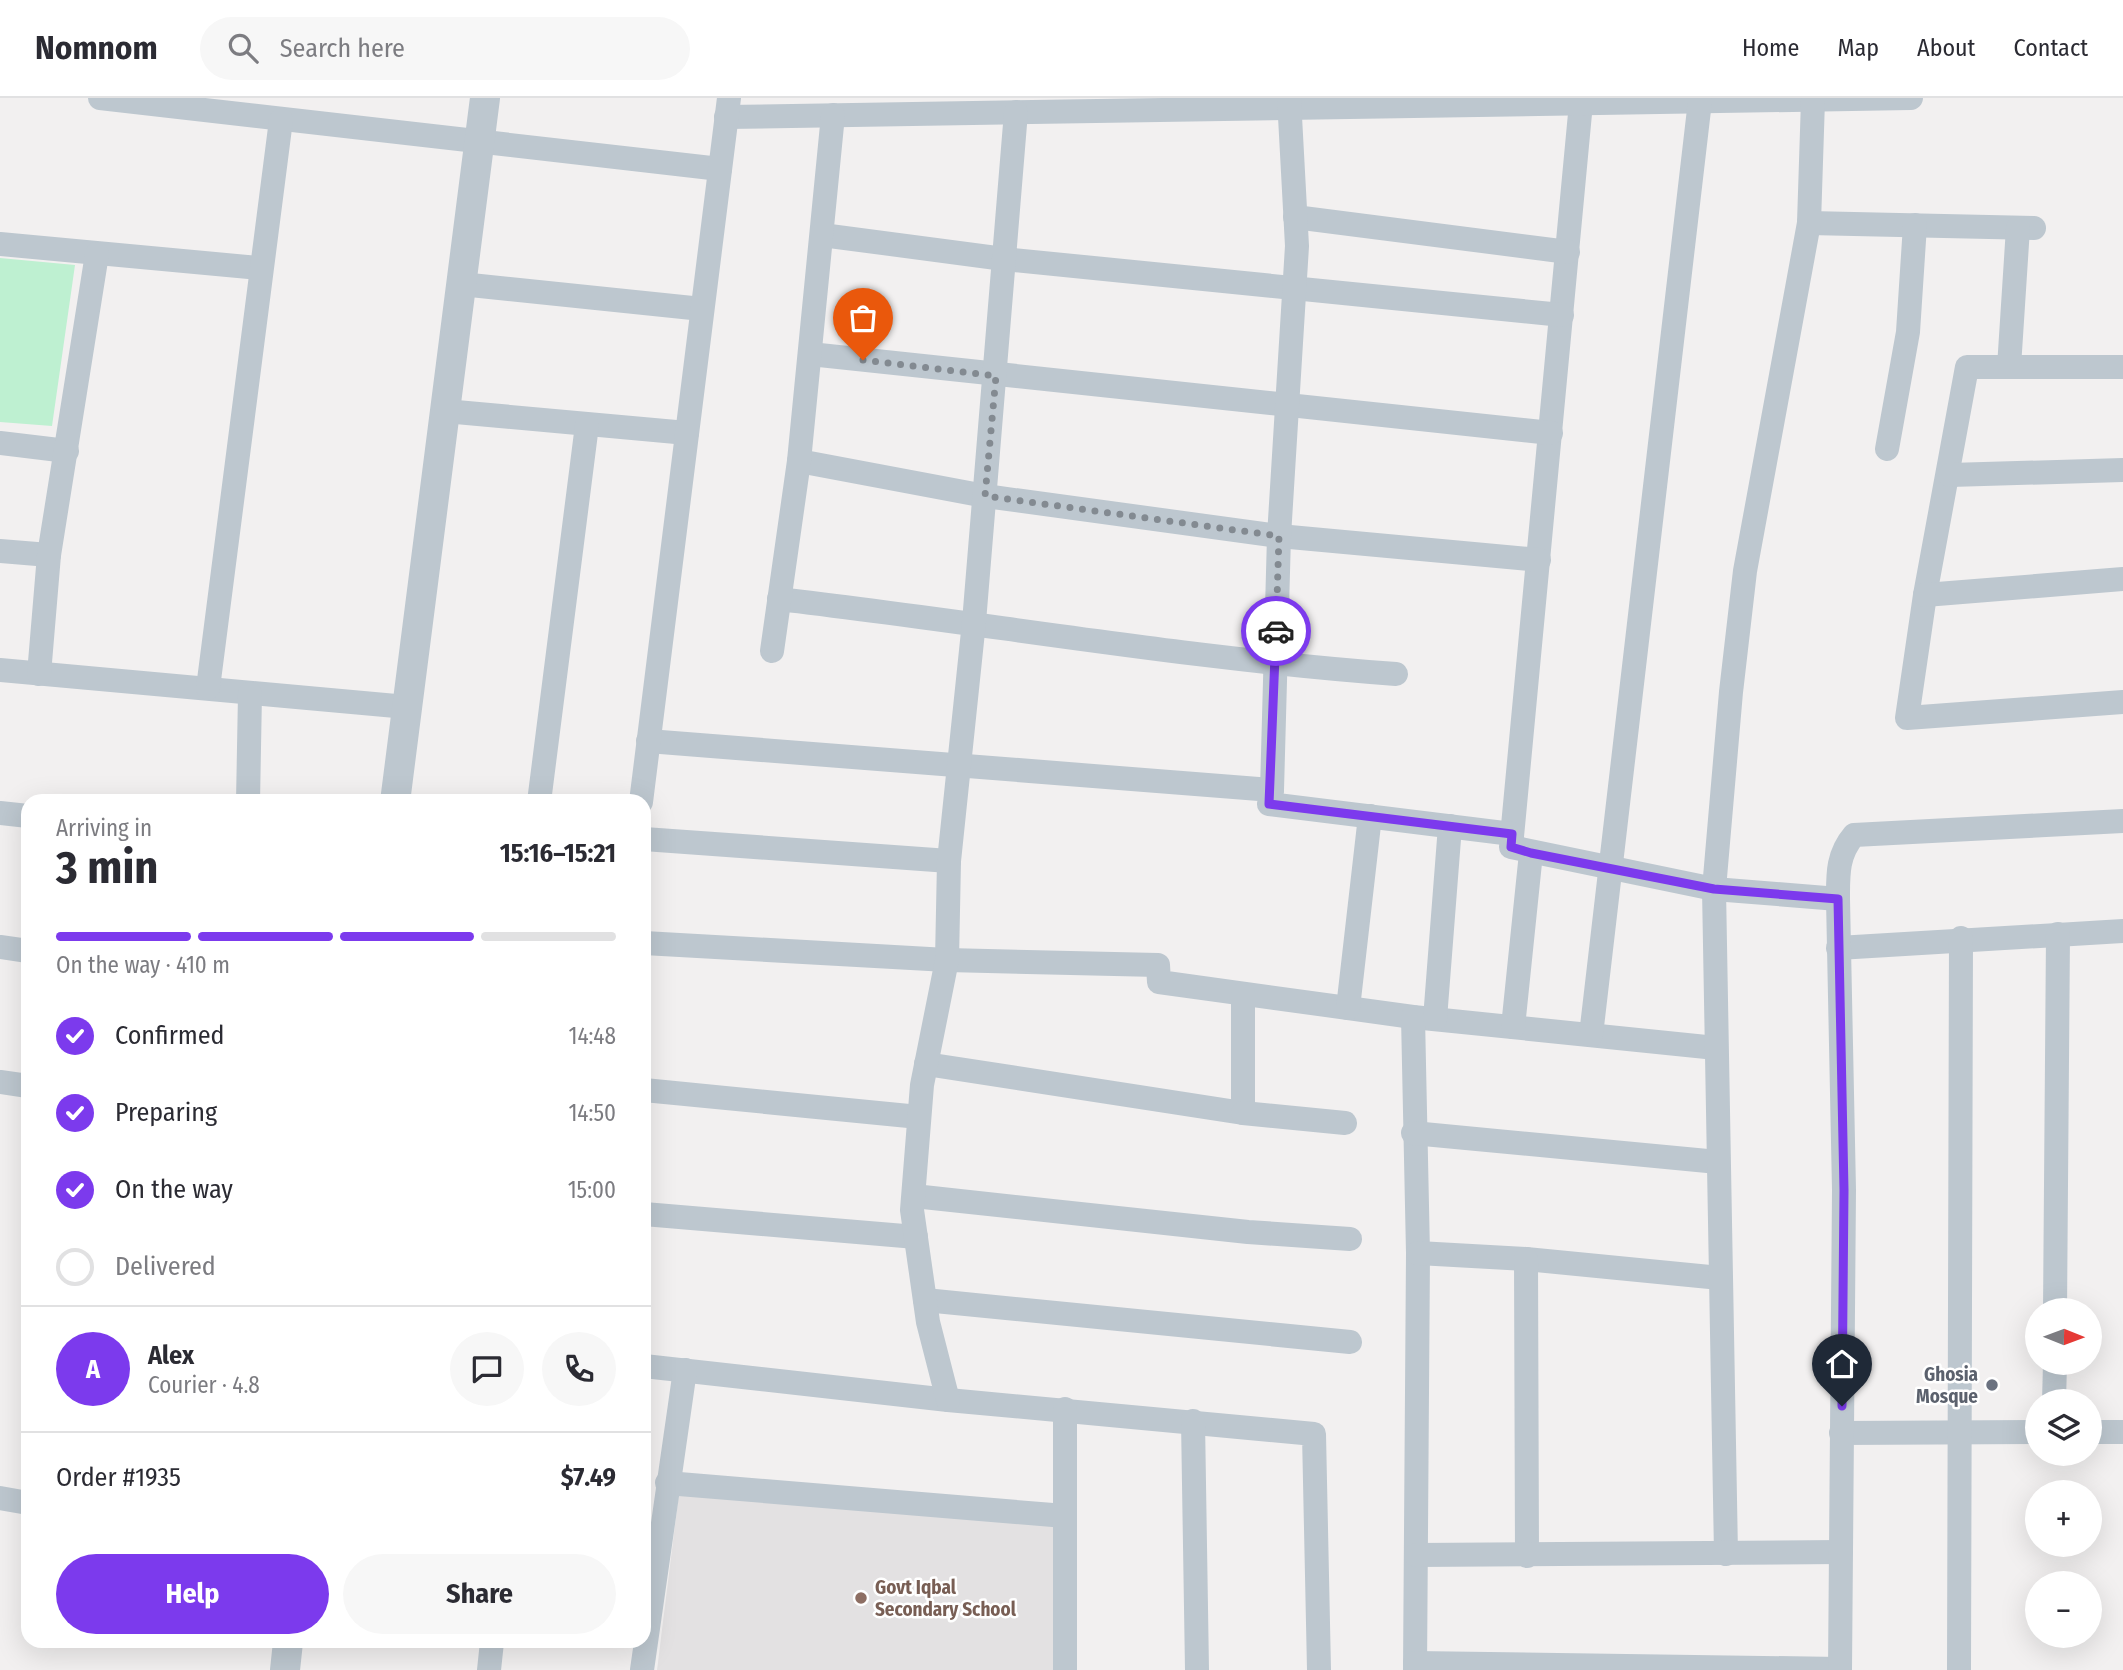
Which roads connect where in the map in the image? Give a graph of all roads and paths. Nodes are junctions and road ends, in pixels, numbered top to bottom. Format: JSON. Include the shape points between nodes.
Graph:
{"nodes":[{"id":1,"x":100,"y":98,"type":"edge"},
{"id":2,"x":485,"y":98,"type":"edge"},
{"id":3,"x":1911,"y":98,"type":"edge"},
{"id":4,"x":1798,"y":99,"type":"edge"},
{"id":5,"x":1700,"y":101,"type":"junction"},
{"id":6,"x":1289,"y":103,"type":"edge"},
{"id":7,"x":1581,"y":103,"type":"junction"},
{"id":8,"x":727,"y":107,"type":"edge"},
{"id":9,"x":1016,"y":112,"type":"junction"},
{"id":10,"x":832,"y":115,"type":"junction"},
{"id":11,"x":281,"y":120,"type":"junction"},
{"id":12,"x":479,"y":142,"type":"junction"},
{"id":13,"x":720,"y":169,"type":"junction"},
{"id":14,"x":1295,"y":217,"type":"junction"},
{"id":15,"x":1809,"y":223,"type":"junction"},
{"id":16,"x":1915,"y":225,"type":"junction"},
{"id":17,"x":822,"y":235,"type":"junction"},
{"id":18,"x":0,"y":244,"type":"edge"},
{"id":19,"x":1568,"y":252,"type":"junction"},
{"id":20,"x":97,"y":254,"type":"junction"},
{"id":21,"x":1003,"y":259,"type":"junction"},
{"id":22,"x":259,"y":268,"type":"junction"},
{"id":23,"x":461,"y":284,"type":"junction"},
{"id":24,"x":1294,"y":288,"type":"junction"},
{"id":25,"x":702,"y":309,"type":"junction"},
{"id":26,"x":1562,"y":315,"type":"junction"},
{"id":27,"x":810,"y":354,"type":"junction"},
{"id":28,"x":2009,"y":367,"type":"junction"},
{"id":29,"x":2123,"y":367,"type":"edge"},
{"id":30,"x":996,"y":376,"type":"junction"},
{"id":31,"x":1287,"y":404,"type":"junction"},
{"id":32,"x":445,"y":411,"type":"junction"},
{"id":33,"x":587,"y":425,"type":"junction"},
{"id":34,"x":687,"y":433,"type":"junction"},
{"id":35,"x":1551,"y":433,"type":"junction"},
{"id":36,"x":0,"y":443,"type":"edge"},
{"id":37,"x":1887,"y":449,"type":"dead end"},
{"id":38,"x":67,"y":451,"type":"junction"},
{"id":39,"x":799,"y":461,"type":"junction"},
{"id":40,"x":2123,"y":470,"type":"edge"},
{"id":41,"x":1950,"y":475,"type":"junction"},
{"id":42,"x":985,"y":496,"type":"junction"},
{"id":43,"x":1279,"y":536,"type":"junction"},
{"id":44,"x":0,"y":551,"type":"edge"},
{"id":45,"x":49,"y":555,"type":"junction"},
{"id":46,"x":1539,"y":560,"type":"junction"},
{"id":47,"x":2123,"y":579,"type":"edge"},
{"id":48,"x":1925,"y":595,"type":"junction"},
{"id":49,"x":779,"y":599,"type":"junction"},
{"id":50,"x":974,"y":622,"type":"junction"},
{"id":51,"x":772,"y":650,"type":"dead end"},
{"id":52,"x":1275,"y":665,"type":"junction"},
{"id":53,"x":0,"y":670,"type":"edge"},
{"id":54,"x":39,"y":674,"type":"junction"},
{"id":55,"x":1396,"y":674,"type":"dead end"},
{"id":56,"x":208,"y":688,"type":"junction"},
{"id":57,"x":250,"y":694,"type":"junction"},
{"id":58,"x":2123,"y":702,"type":"edge"},
{"id":59,"x":407,"y":707,"type":"junction"},
{"id":60,"x":648,"y":741,"type":"junction"},
{"id":61,"x":962,"y":763,"type":"junction"},
{"id":62,"x":1272,"y":790,"type":"junction"},
{"id":63,"x":248,"y":794,"type":"edge"},
{"id":64,"x":396,"y":794,"type":"edge"},
{"id":65,"x":540,"y":794,"type":"edge"},
{"id":66,"x":642,"y":794,"type":"edge"},
{"id":67,"x":0,"y":813,"type":"edge"},
{"id":68,"x":21,"y":815,"type":"edge"},
{"id":69,"x":1370,"y":816,"type":"junction"},
{"id":70,"x":2123,"y":821,"type":"edge"},
{"id":71,"x":1450,"y":826,"type":"junction"},
{"id":72,"x":1512,"y":834,"type":"junction"},
{"id":73,"x":651,"y":840,"type":"edge"},
{"id":74,"x":1531,"y":853,"type":"junction"},
{"id":75,"x":949,"y":861,"type":"junction"},
{"id":76,"x":1610,"y":869,"type":"junction"},
{"id":77,"x":1714,"y":889,"type":"junction"},
{"id":78,"x":1838,"y":899,"type":"junction"},
{"id":79,"x":2123,"y":931,"type":"edge"},
{"id":80,"x":2058,"y":934,"type":"junction"},
{"id":81,"x":1961,"y":938,"type":"junction"},
{"id":82,"x":651,"y":943,"type":"edge"},
{"id":83,"x":0,"y":947,"type":"edge"},
{"id":84,"x":1838,"y":948,"type":"junction"},
{"id":85,"x":21,"y":950,"type":"edge"},
{"id":86,"x":947,"y":960,"type":"junction"},
{"id":87,"x":1243,"y":994,"type":"junction"},
{"id":88,"x":1348,"y":1008,"type":"junction"},
{"id":89,"x":1424,"y":1018,"type":"junction"},
{"id":90,"x":1513,"y":1027,"type":"junction"},
{"id":91,"x":1591,"y":1035,"type":"junction"},
{"id":92,"x":1716,"y":1048,"type":"junction"},
{"id":93,"x":926,"y":1064,"type":"junction"},
{"id":94,"x":0,"y":1082,"type":"edge"},
{"id":95,"x":21,"y":1085,"type":"edge"},
{"id":96,"x":651,"y":1091,"type":"edge"},
{"id":97,"x":1242,"y":1113,"type":"junction"},
{"id":98,"x":919,"y":1117,"type":"junction"},
{"id":99,"x":1345,"y":1123,"type":"dead end"},
{"id":100,"x":1413,"y":1133,"type":"junction"},
{"id":101,"x":1718,"y":1162,"type":"junction"},
{"id":102,"x":914,"y":1196,"type":"junction"},
{"id":103,"x":651,"y":1215,"type":"edge"},
{"id":104,"x":916,"y":1237,"type":"junction"},
{"id":105,"x":1350,"y":1239,"type":"dead end"},
{"id":106,"x":1418,"y":1253,"type":"junction"},
{"id":107,"x":1526,"y":1259,"type":"junction"},
{"id":108,"x":1720,"y":1278,"type":"junction"},
{"id":109,"x":2055,"y":1298,"type":"edge"},
{"id":110,"x":925,"y":1300,"type":"junction"},
{"id":111,"x":1350,"y":1342,"type":"dead end"},
{"id":112,"x":651,"y":1367,"type":"edge"},
{"id":113,"x":685,"y":1370,"type":"junction"},
{"id":114,"x":948,"y":1400,"type":"junction"},
{"id":115,"x":1065,"y":1409,"type":"junction"},
{"id":116,"x":1193,"y":1421,"type":"junction"},
{"id":117,"x":2025,"y":1432,"type":"edge"},
{"id":118,"x":2102,"y":1432,"type":"edge"},
{"id":119,"x":2123,"y":1432,"type":"edge"},
{"id":120,"x":1841,"y":1433,"type":"junction"},
{"id":121,"x":1960,"y":1433,"type":"junction"},
{"id":122,"x":667,"y":1483,"type":"junction"},
{"id":123,"x":0,"y":1498,"type":"edge"},
{"id":124,"x":21,"y":1502,"type":"edge"},
{"id":125,"x":1065,"y":1516,"type":"junction"},
{"id":126,"x":1841,"y":1552,"type":"junction"},
{"id":127,"x":1726,"y":1554,"type":"junction"},
{"id":128,"x":1416,"y":1555,"type":"junction"},
{"id":129,"x":1527,"y":1556,"type":"junction"},
{"id":130,"x":651,"y":1603,"type":"edge"},
{"id":131,"x":287,"y":1648,"type":"edge"},
{"id":132,"x":491,"y":1648,"type":"edge"},
{"id":133,"x":645,"y":1648,"type":"edge"},
{"id":134,"x":1415,"y":1666,"type":"edge"},
{"id":135,"x":285,"y":1670,"type":"edge"},
{"id":136,"x":489,"y":1670,"type":"edge"},
{"id":137,"x":642,"y":1670,"type":"edge"},
{"id":138,"x":1065,"y":1670,"type":"edge"},
{"id":139,"x":1197,"y":1670,"type":"edge"},
{"id":140,"x":1319,"y":1670,"type":"edge"},
{"id":141,"x":1840,"y":1670,"type":"edge"},
{"id":142,"x":1959,"y":1670,"type":"edge"}],
"edges":[{"from":1,"to":11,"type":"street"},
{"from":2,"to":12,"type":"street"},
{"from":3,"to":4,"type":"street"},
{"from":4,"to":5,"type":"street"},
{"from":4,"to":15,"type":"street"},
{"from":5,"to":7,"type":"street"},
{"from":5,"to":76,"type":"street"},
{"from":6,"to":7,"type":"street"},
{"from":6,"to":9,"type":"street"},
{"from":6,"to":14,"type":"street"},
{"from":7,"to":19,"type":"street"},
{"from":8,"to":10,"type":"street"},
{"from":8,"to":13,"type":"street"},
{"from":9,"to":10,"type":"street"},
{"from":9,"to":21,"type":"street"},
{"from":10,"to":17,"type":"street"},
{"from":11,"to":12,"type":"street"},
{"from":11,"to":22,"type":"street"},
{"from":12,"to":13,"type":"street"},
{"from":12,"to":23,"type":"street"},
{"from":13,"to":25,"type":"street"},
{"from":14,"to":19,"type":"street"},
{"from":14,"to":24,"type":"street"},
{"from":15,"to":16,"type":"street"},
{"from":15,"to":77,"type":"street","via":[[1745,571]]},
{"from":16,"to":28,"type":"street","via":[[2026,228]]},
{"from":16,"to":37,"type":"street","via":[[1908,332]]},
{"from":17,"to":21,"type":"street"},
{"from":17,"to":27,"type":"street"},
{"from":18,"to":20,"type":"street"},
{"from":19,"to":26,"type":"street"},
{"from":20,"to":22,"type":"street"},
{"from":20,"to":38,"type":"street"},
{"from":21,"to":24,"type":"street"},
{"from":21,"to":30,"type":"street"},
{"from":22,"to":56,"type":"street"},
{"from":23,"to":25,"type":"street"},
{"from":23,"to":32,"type":"street"},
{"from":24,"to":26,"type":"street"},
{"from":24,"to":31,"type":"street"},
{"from":25,"to":34,"type":"street"},
{"from":26,"to":35,"type":"street"},
{"from":27,"to":30,"type":"street"},
{"from":27,"to":39,"type":"street"},
{"from":28,"to":29,"type":"street"},
{"from":28,"to":41,"type":"street","via":[[1967,367]]},
{"from":30,"to":31,"type":"street"},
{"from":30,"to":42,"type":"street"},
{"from":31,"to":35,"type":"street"},
{"from":31,"to":43,"type":"street"},
{"from":32,"to":33,"type":"street"},
{"from":32,"to":59,"type":"street"},
{"from":33,"to":34,"type":"street"},
{"from":33,"to":65,"type":"street"},
{"from":34,"to":60,"type":"street"},
{"from":35,"to":46,"type":"street"},
{"from":36,"to":38,"type":"street"},
{"from":38,"to":45,"type":"street"},
{"from":39,"to":42,"type":"street"},
{"from":39,"to":49,"type":"street"},
{"from":40,"to":41,"type":"street"},
{"from":41,"to":48,"type":"street"},
{"from":42,"to":43,"type":"street"},
{"from":42,"to":50,"type":"street"},
{"from":43,"to":46,"type":"street"},
{"from":43,"to":52,"type":"street"},
{"from":44,"to":45,"type":"street"},
{"from":45,"to":54,"type":"street"},
{"from":46,"to":72,"type":"street"},
{"from":47,"to":48,"type":"street"},
{"from":48,"to":58,"type":"street","via":[[1907,718]]},
{"from":49,"to":50,"type":"street"},
{"from":49,"to":51,"type":"street"},
{"from":50,"to":52,"type":"street"},
{"from":50,"to":61,"type":"street"},
{"from":52,"to":55,"type":"street"},
{"from":52,"to":62,"type":"street"},
{"from":53,"to":54,"type":"street"},
{"from":54,"to":56,"type":"street"},
{"from":56,"to":57,"type":"street"},
{"from":57,"to":59,"type":"street"},
{"from":57,"to":63,"type":"street"},
{"from":59,"to":64,"type":"street"},
{"from":60,"to":61,"type":"street"},
{"from":60,"to":66,"type":"street"},
{"from":61,"to":62,"type":"street"},
{"from":61,"to":75,"type":"street"},
{"from":62,"to":69,"type":"street","via":[[1269,804]]},
{"from":67,"to":68,"type":"street"},
{"from":69,"to":71,"type":"street"},
{"from":69,"to":88,"type":"street"},
{"from":70,"to":78,"type":"street","via":[[1853,835],[1839,864]]},
{"from":71,"to":72,"type":"street"},
{"from":71,"to":89,"type":"street"},
{"from":72,"to":74,"type":"street","via":[[1511,847]]},
{"from":73,"to":75,"type":"street"},
{"from":74,"to":76,"type":"street"},
{"from":74,"to":90,"type":"street"},
{"from":75,"to":86,"type":"street"},
{"from":76,"to":77,"type":"street"},
{"from":76,"to":91,"type":"street"},
{"from":77,"to":78,"type":"street"},
{"from":77,"to":92,"type":"street"},
{"from":78,"to":84,"type":"street"},
{"from":79,"to":80,"type":"street"},
{"from":80,"to":81,"type":"street"},
{"from":80,"to":109,"type":"street"},
{"from":81,"to":84,"type":"street"},
{"from":81,"to":121,"type":"street"},
{"from":82,"to":86,"type":"street"},
{"from":83,"to":85,"type":"street"},
{"from":84,"to":120,"type":"street","via":[[1844,1190]]},
{"from":86,"to":87,"type":"street","via":[[1158,965],[1159,982]]},
{"from":86,"to":93,"type":"street"},
{"from":87,"to":88,"type":"street"},
{"from":87,"to":97,"type":"street"},
{"from":88,"to":89,"type":"street"},
{"from":89,"to":90,"type":"street"},
{"from":89,"to":100,"type":"street"},
{"from":90,"to":91,"type":"street"},
{"from":91,"to":92,"type":"street"},
{"from":92,"to":101,"type":"street"},
{"from":93,"to":97,"type":"street"},
{"from":93,"to":98,"type":"street"},
{"from":94,"to":95,"type":"street"},
{"from":96,"to":98,"type":"street"},
{"from":97,"to":99,"type":"street"},
{"from":98,"to":102,"type":"street"},
{"from":100,"to":101,"type":"street"},
{"from":100,"to":106,"type":"street"},
{"from":101,"to":108,"type":"street"},
{"from":102,"to":104,"type":"street"},
{"from":102,"to":105,"type":"street"},
{"from":103,"to":104,"type":"street"},
{"from":104,"to":110,"type":"street"},
{"from":106,"to":107,"type":"street"},
{"from":106,"to":128,"type":"street"},
{"from":107,"to":108,"type":"street"},
{"from":107,"to":129,"type":"street"},
{"from":108,"to":127,"type":"street"},
{"from":110,"to":111,"type":"street"},
{"from":110,"to":114,"type":"street"},
{"from":112,"to":113,"type":"street"},
{"from":113,"to":114,"type":"street"},
{"from":113,"to":122,"type":"street"},
{"from":114,"to":115,"type":"street"},
{"from":115,"to":116,"type":"street"},
{"from":115,"to":125,"type":"street"},
{"from":116,"to":139,"type":"street"},
{"from":116,"to":140,"type":"street","via":[[1314,1434]]},
{"from":117,"to":121,"type":"street"},
{"from":118,"to":119,"type":"street"},
{"from":120,"to":121,"type":"street"},
{"from":120,"to":126,"type":"street"},
{"from":121,"to":142,"type":"street"},
{"from":122,"to":125,"type":"street"},
{"from":122,"to":130,"type":"street"},
{"from":123,"to":124,"type":"street"},
{"from":125,"to":138,"type":"street"},
{"from":126,"to":127,"type":"street"},
{"from":126,"to":141,"type":"street"},
{"from":127,"to":129,"type":"street"},
{"from":128,"to":129,"type":"street"},
{"from":128,"to":134,"type":"street"},
{"from":131,"to":135,"type":"street"},
{"from":132,"to":136,"type":"street"},
{"from":133,"to":137,"type":"street"},
{"from":134,"to":141,"type":"street"}]}
